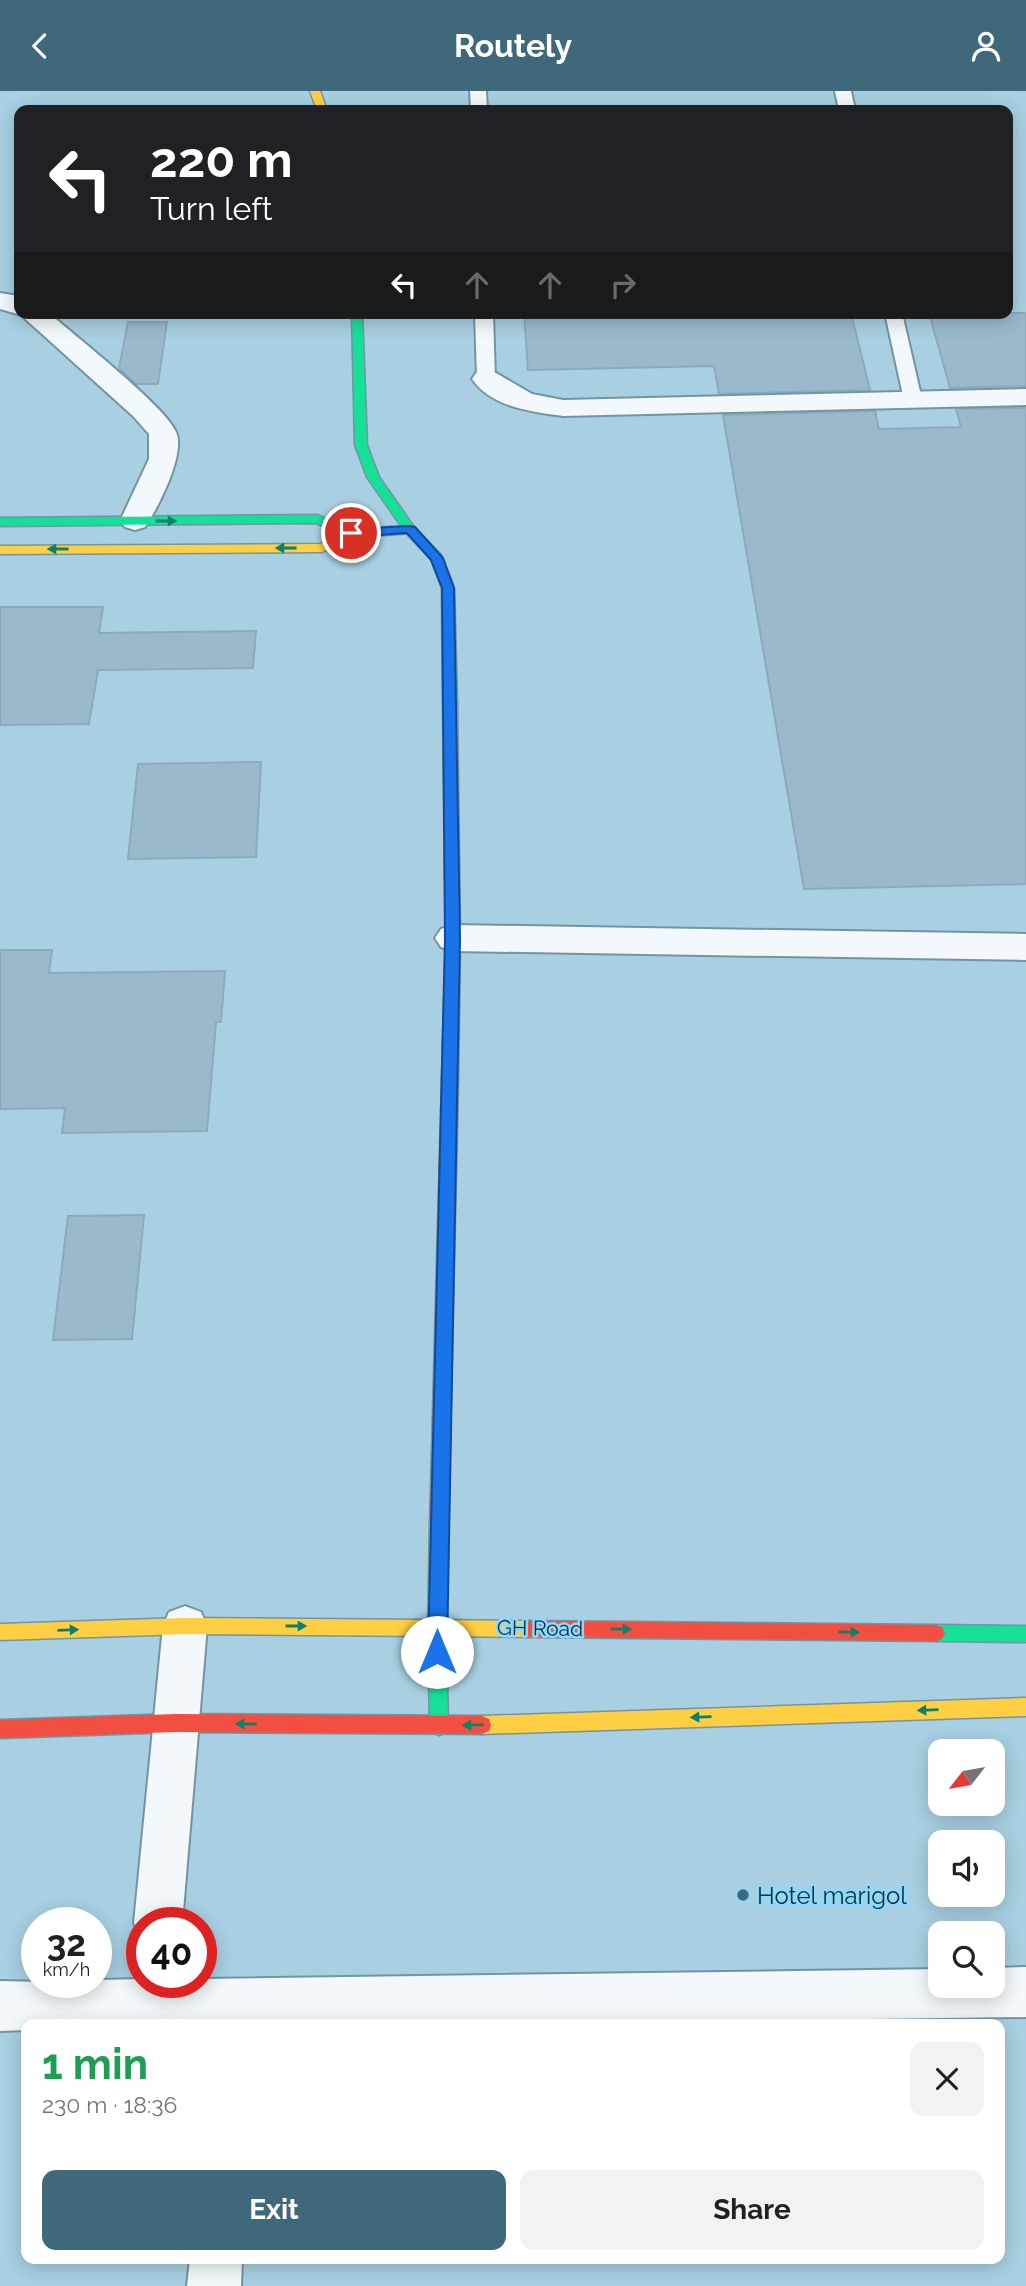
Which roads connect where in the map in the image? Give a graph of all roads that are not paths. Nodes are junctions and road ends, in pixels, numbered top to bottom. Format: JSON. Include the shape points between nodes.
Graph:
{"nodes":[{"id":1,"x":40,"y":319,"type":"edge"},
{"id":2,"x":357,"y":319,"type":"edge"},
{"id":3,"x":484,"y":319,"type":"edge"},
{"id":4,"x":894,"y":319,"type":"edge"},
{"id":5,"x":486,"y":379,"type":"joint"},
{"id":6,"x":1026,"y":397,"type":"edge"},
{"id":7,"x":912,"y":400,"type":"junction"},
{"id":8,"x":135,"y":521,"type":"junction"},
{"id":9,"x":0,"y":522,"type":"edge"},
{"id":10,"x":410,"y":530,"type":"junction"},
{"id":11,"x":351,"y":533,"type":"junction"},
{"id":12,"x":0,"y":550,"type":"edge"},
{"id":13,"x":453,"y":938,"type":"junction"},
{"id":14,"x":1026,"y":947,"type":"edge"},
{"id":15,"x":1026,"y":1624,"type":"edge"},
{"id":16,"x":185,"y":1626,"type":"junction"},
{"id":17,"x":437,"y":1627,"type":"junction"},
{"id":18,"x":0,"y":1632,"type":"edge"},
{"id":19,"x":997,"y":1634,"type":"junction"},
{"id":20,"x":1026,"y":1634,"type":"edge"},
{"id":21,"x":996,"y":1707,"type":"junction"},
{"id":22,"x":1026,"y":1707,"type":"edge"},
{"id":23,"x":1026,"y":1716,"type":"edge"},
{"id":24,"x":176,"y":1723,"type":"junction"},
{"id":25,"x":439,"y":1726,"type":"junction"},
{"id":26,"x":0,"y":1729,"type":"edge"},
{"id":27,"x":159,"y":1907,"type":"edge"},
{"id":28,"x":1026,"y":1992,"type":"edge"},
{"id":29,"x":126,"y":1995,"type":"edge"},
{"id":30,"x":171,"y":1998,"type":"edge"},
{"id":31,"x":0,"y":2006,"type":"edge"},
{"id":32,"x":230,"y":2014,"type":"edge"},
{"id":33,"x":216,"y":2264,"type":"edge"},
{"id":34,"x":214,"y":2286,"type":"edge"}],
"edges":[{"from":1,"to":8,"type":"street","via":[[163,433],[163,459]]},
{"from":2,"to":10,"type":"street","via":[[361,445],[373,477]]},
{"from":3,"to":5,"type":"lane"},
{"from":4,"to":7,"type":"lane"},
{"from":5,"to":7,"type":"street","via":[[526,404],[564,408]]},
{"from":6,"to":7,"type":"street"},
{"from":8,"to":9,"type":"street"},
{"from":8,"to":11,"type":"street","one_way":true,"via":[[318,519]]},
{"from":10,"to":11,"type":"street"},
{"from":10,"to":13,"type":"street","via":[[437,558],[448,588]]},
{"from":11,"to":12,"type":"street","one_way":true,"via":[[322,548]]},
{"from":13,"to":14,"type":"street"},
{"from":13,"to":17,"type":"street"},
{"from":15,"to":19,"type":"street"},
{"from":16,"to":17,"type":"street","name":"GH Road","one_way":true},
{"from":18,"to":16,"type":"street","name":"GH Road","one_way":true},
{"from":16,"to":24,"type":"street"},
{"from":17,"to":19,"type":"street","name":"GH Road","one_way":true},
{"from":17,"to":25,"type":"street"},
{"from":19,"to":20,"type":"street","name":"GH Road"},
{"from":21,"to":22,"type":"street"},
{"from":21,"to":23,"type":"street"},
{"from":21,"to":25,"type":"street","one_way":true},
{"from":25,"to":24,"type":"street","one_way":true},
{"from":24,"to":26,"type":"street"},
{"from":24,"to":27,"type":"street"},
{"from":28,"to":32,"type":"street"},
{"from":29,"to":31,"type":"street"},
{"from":30,"to":32,"type":"street"},
{"from":33,"to":34,"type":"street"}]}
